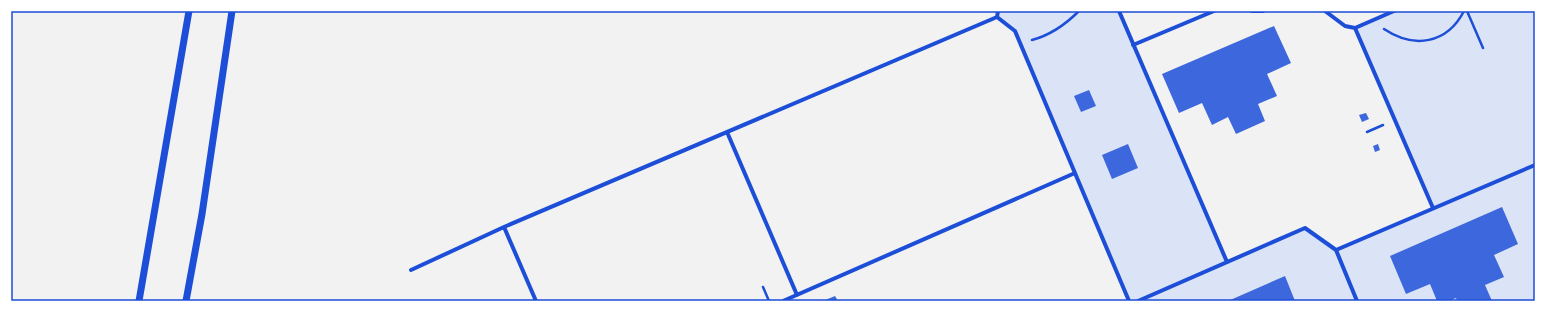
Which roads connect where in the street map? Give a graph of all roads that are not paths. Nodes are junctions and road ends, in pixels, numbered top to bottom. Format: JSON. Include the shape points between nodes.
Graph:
{"nodes":[{"id":1,"x":189,"y":11,"type":"edge"},
{"id":2,"x":232,"y":11,"type":"edge"},
{"id":3,"x":998,"y":11,"type":"edge"},
{"id":4,"x":1119,"y":11,"type":"edge"},
{"id":5,"x":1214,"y":11,"type":"edge"},
{"id":6,"x":1252,"y":11,"type":"edge"},
{"id":7,"x":1263,"y":11,"type":"edge"},
{"id":8,"x":1325,"y":11,"type":"edge"},
{"id":9,"x":1394,"y":11,"type":"edge"},
{"id":10,"x":997,"y":17,"type":"junction"},
{"id":11,"x":1355,"y":28,"type":"junction"},
{"id":12,"x":1133,"y":45,"type":"junction"},
{"id":13,"x":727,"y":132,"type":"junction"},
{"id":14,"x":1535,"y":165,"type":"edge"},
{"id":15,"x":1075,"y":173,"type":"junction"},
{"id":16,"x":1433,"y":208,"type":"junction"},
{"id":17,"x":504,"y":227,"type":"junction"},
{"id":18,"x":1336,"y":250,"type":"junction"},
{"id":19,"x":1227,"y":262,"type":"junction"},
{"id":20,"x":411,"y":270,"type":"dead end"},
{"id":21,"x":797,"y":295,"type":"junction"},
{"id":22,"x":139,"y":301,"type":"edge"},
{"id":23,"x":186,"y":301,"type":"edge"},
{"id":24,"x":536,"y":301,"type":"edge"},
{"id":25,"x":783,"y":301,"type":"edge"},
{"id":26,"x":1129,"y":301,"type":"edge"},
{"id":27,"x":1138,"y":301,"type":"edge"},
{"id":28,"x":1357,"y":301,"type":"edge"}],
"edges":[{"from":1,"to":22,"type":"street"},
{"from":2,"to":23,"type":"street","via":[[202,214]]},
{"from":3,"to":10,"type":"street"},
{"from":4,"to":12,"type":"street"},
{"from":5,"to":12,"type":"street"},
{"from":6,"to":7,"type":"street"},
{"from":8,"to":11,"type":"street","via":[[1344,26]]},
{"from":9,"to":11,"type":"street"},
{"from":10,"to":13,"type":"street"},
{"from":10,"to":15,"type":"street","via":[[1015,31]]},
{"from":11,"to":16,"type":"street"},
{"from":12,"to":19,"type":"street"},
{"from":13,"to":17,"type":"street"},
{"from":13,"to":21,"type":"street"},
{"from":14,"to":16,"type":"street"},
{"from":15,"to":21,"type":"street"},
{"from":15,"to":26,"type":"street"},
{"from":16,"to":18,"type":"street"},
{"from":17,"to":20,"type":"street"},
{"from":17,"to":24,"type":"street"},
{"from":18,"to":19,"type":"street","via":[[1305,228]]},
{"from":18,"to":28,"type":"street"},
{"from":19,"to":27,"type":"street"},
{"from":21,"to":25,"type":"street"}]}
